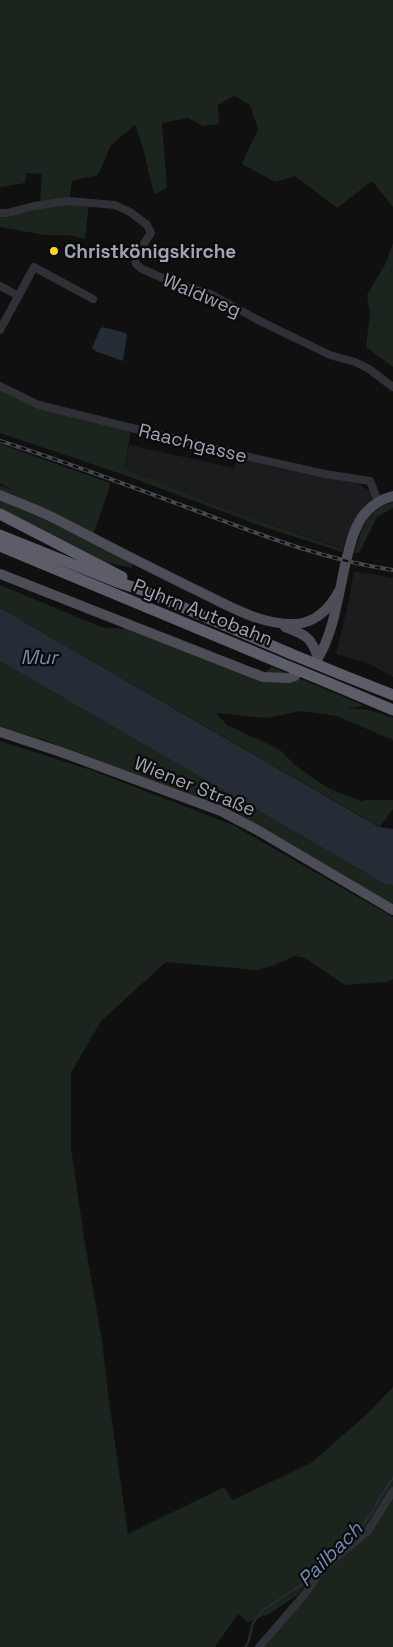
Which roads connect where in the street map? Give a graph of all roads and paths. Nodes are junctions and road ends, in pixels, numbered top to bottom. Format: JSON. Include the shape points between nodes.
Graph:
{"nodes":[{"id":1,"x":0,"y":213,"type":"edge"},
{"id":2,"x":0,"y":286,"type":"edge"},
{"id":3,"x":20,"y":296,"type":"junction"},
{"id":4,"x":93,"y":299,"type":"dead end"},
{"id":5,"x":0,"y":330,"type":"edge"},
{"id":6,"x":0,"y":386,"type":"edge"},
{"id":7,"x":393,"y":387,"type":"edge"},
{"id":8,"x":0,"y":495,"type":"edge"},
{"id":9,"x":393,"y":496,"type":"edge"},
{"id":10,"x":376,"y":503,"type":"junction"},
{"id":11,"x":0,"y":514,"type":"edge"},
{"id":12,"x":0,"y":535,"type":"edge"},
{"id":13,"x":0,"y":546,"type":"edge"},
{"id":14,"x":0,"y":551,"type":"edge"},
{"id":15,"x":26,"y":558,"type":"junction"},
{"id":16,"x":0,"y":574,"type":"edge"},
{"id":17,"x":339,"y":590,"type":"junction"},
{"id":18,"x":145,"y":591,"type":"junction"},
{"id":19,"x":272,"y":622,"type":"junction"},
{"id":20,"x":295,"y":676,"type":"dead end"},
{"id":21,"x":393,"y":696,"type":"edge"},
{"id":22,"x":393,"y":710,"type":"edge"},
{"id":23,"x":0,"y":732,"type":"edge"},
{"id":24,"x":393,"y":910,"type":"edge"},
{"id":25,"x":393,"y":1491,"type":"edge"},
{"id":26,"x":259,"y":1647,"type":"edge"}],
"edges":[{"from":1,"to":7,"type":"street","name":"Waldweg","via":[[68,201],[115,204],[130,212],[151,233],[135,256],[136,264],[142,269],[210,294],[302,342],[355,362]]},
{"from":2,"to":3,"type":"street"},
{"from":3,"to":4,"type":"street","via":[[34,267]]},
{"from":3,"to":5,"type":"street"},
{"from":6,"to":10,"type":"street","name":"Raachgasse","via":[[39,405],[246,456],[370,481]]},
{"from":8,"to":19,"type":"main road","via":[[226,604]]},
{"from":9,"to":10,"type":"main road"},
{"from":10,"to":17,"type":"main road","via":[[357,525]]},
{"from":11,"to":18,"type":"highway"},
{"from":12,"to":18,"type":"highway","name":"Pyhrn Autobahn"},
{"from":13,"to":15,"type":"highway","name":"Pyhrn Autobahn"},
{"from":14,"to":15,"type":"highway"},
{"from":15,"to":22,"type":"highway","name":"Pyhrn Autobahn","bridge":true},
{"from":16,"to":20,"type":"main road","via":[[264,678]]},
{"from":17,"to":19,"type":"main road","via":[[328,608],[310,620],[296,624]]},
{"from":17,"to":19,"type":"main road","via":[[325,647],[318,658],[313,643],[304,634]]},
{"from":18,"to":21,"type":"highway","name":"Pyhrn Autobahn","bridge":true},
{"from":23,"to":24,"type":"main road","name":"Wiener Straße","via":[[221,811]]},
{"from":25,"to":26,"type":"street","via":[[368,1531],[322,1569]]}]}
